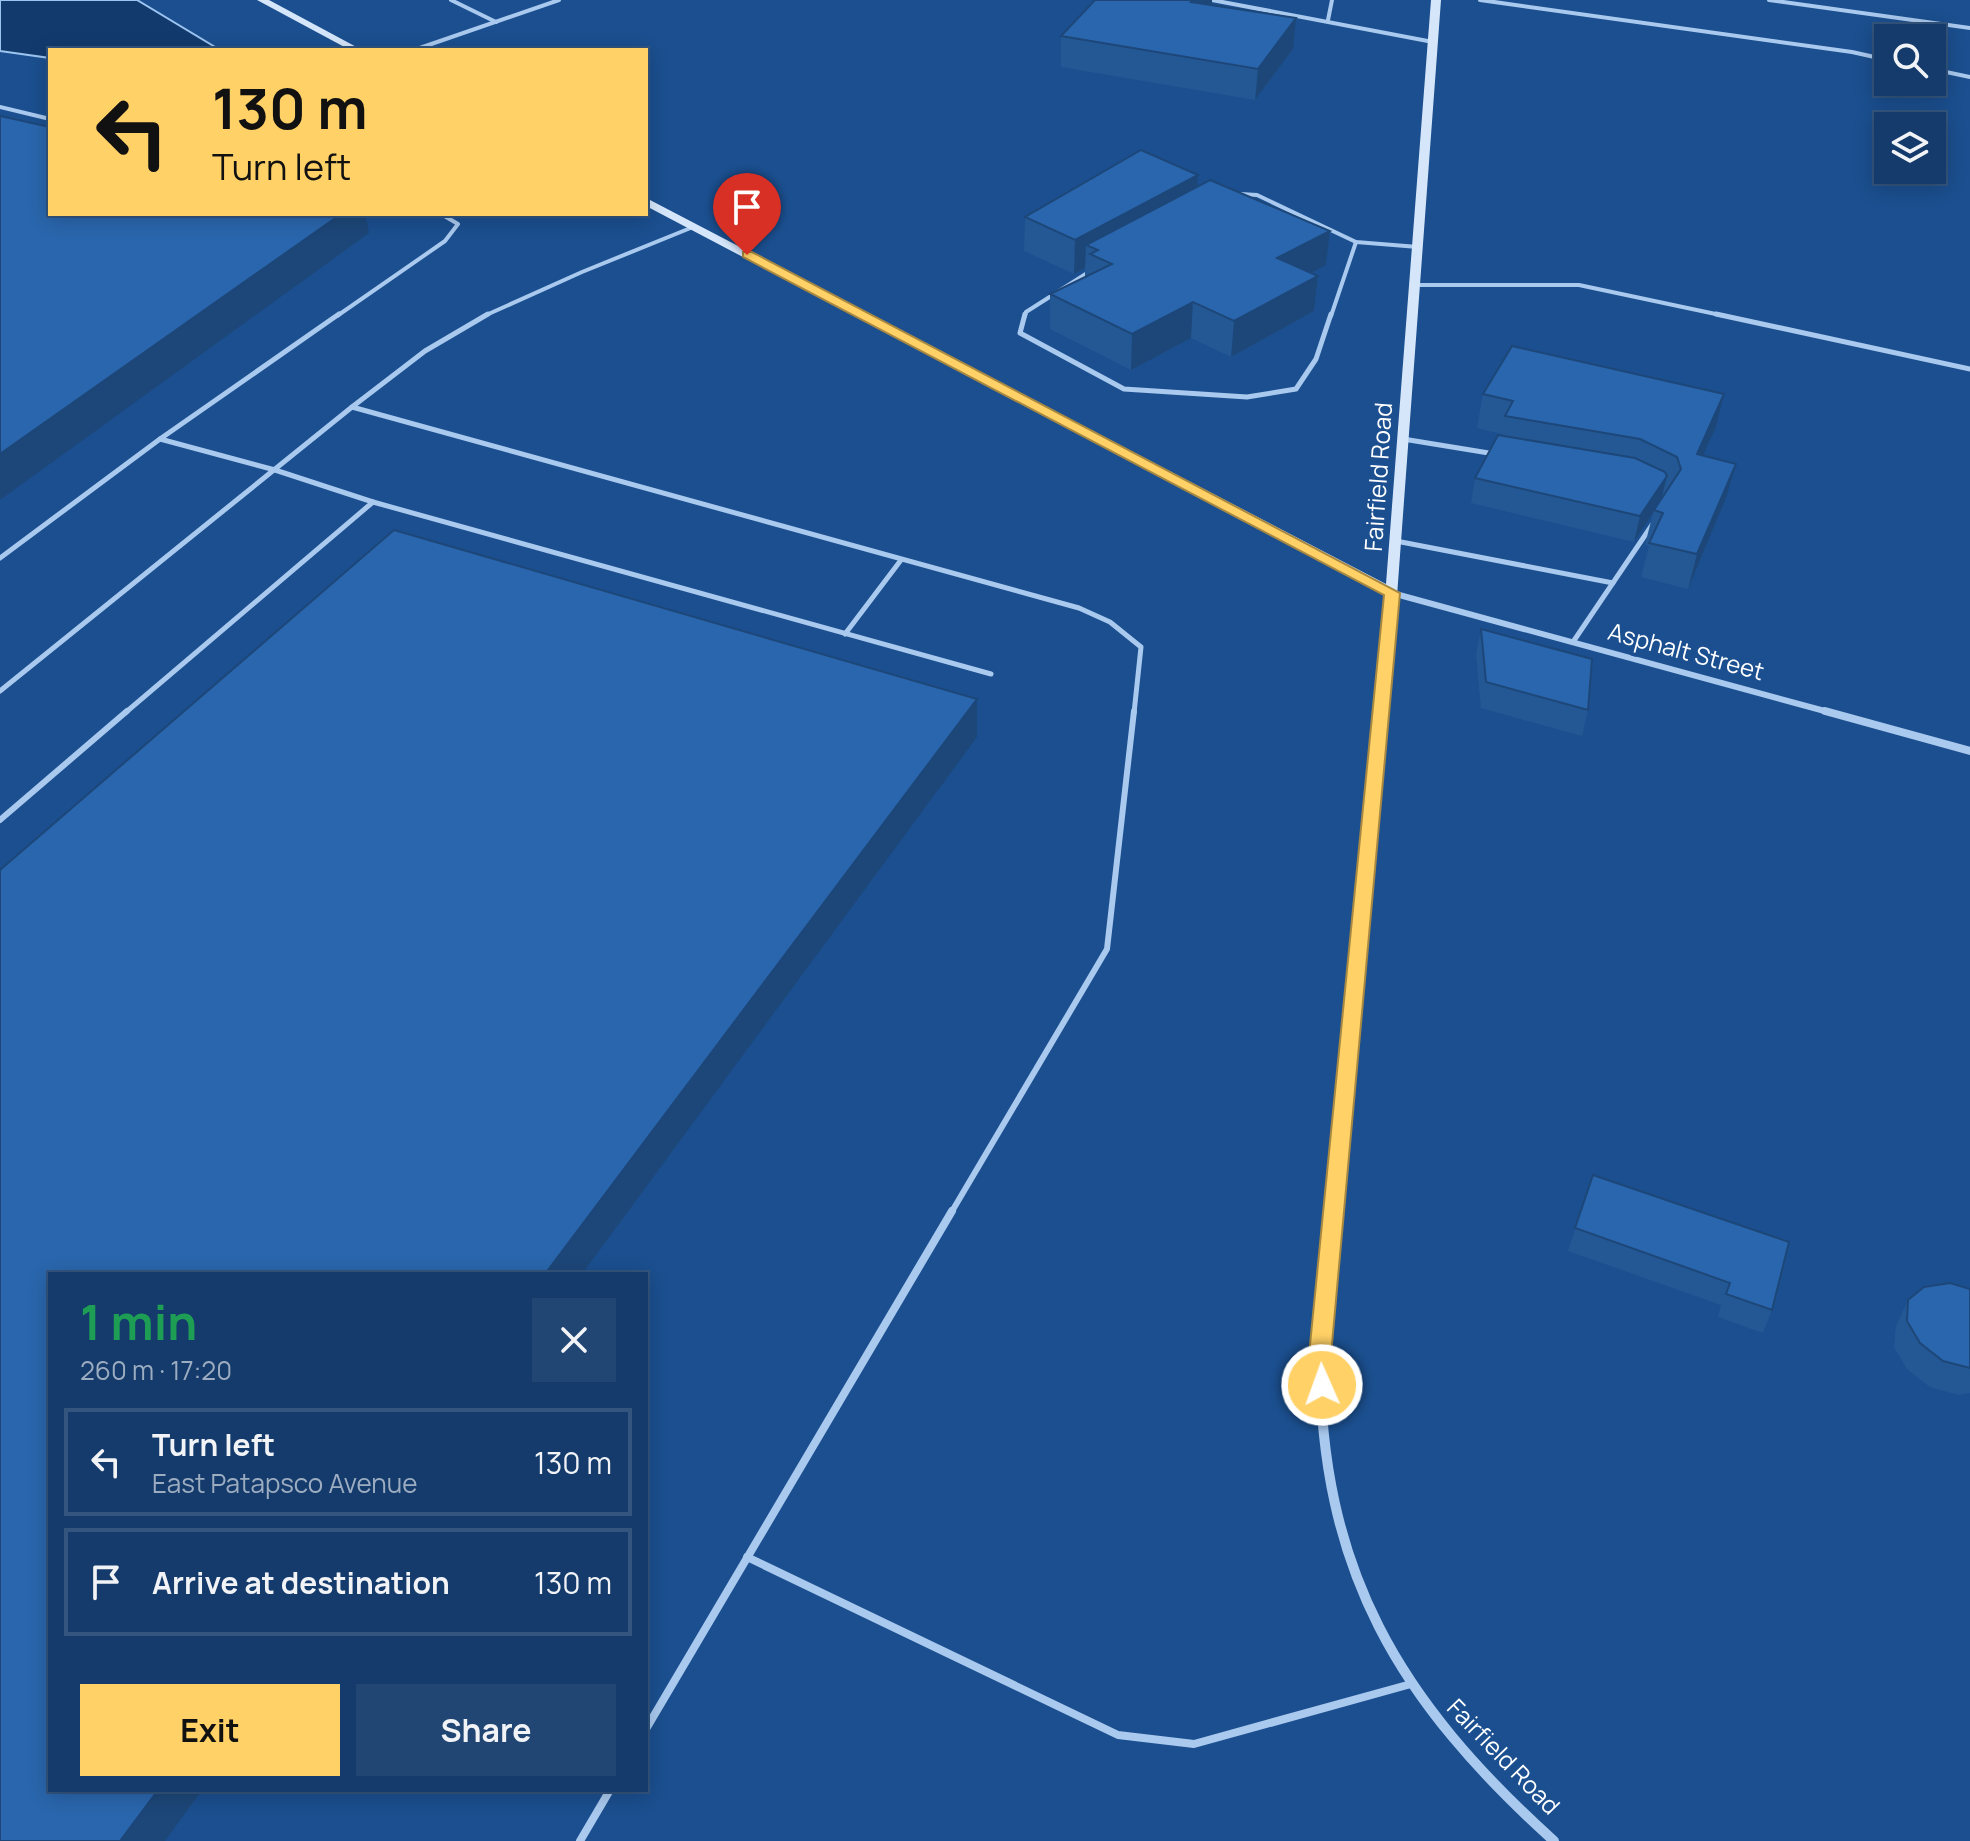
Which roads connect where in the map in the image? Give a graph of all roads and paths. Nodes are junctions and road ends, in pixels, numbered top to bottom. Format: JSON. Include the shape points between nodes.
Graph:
{"nodes":[{"id":1,"x":262,"y":0,"type":"edge"},
{"id":2,"x":451,"y":0,"type":"edge"},
{"id":3,"x":559,"y":0,"type":"edge"},
{"id":4,"x":1212,"y":0,"type":"edge"},
{"id":5,"x":1332,"y":0,"type":"edge"},
{"id":6,"x":1436,"y":0,"type":"edge"},
{"id":7,"x":1480,"y":0,"type":"edge"},
{"id":8,"x":1769,"y":0,"type":"edge"},
{"id":9,"x":1328,"y":20,"type":"junction"},
{"id":10,"x":496,"y":22,"type":"junction"},
{"id":11,"x":1970,"y":28,"type":"edge"},
{"id":12,"x":1433,"y":42,"type":"junction"},
{"id":13,"x":353,"y":48,"type":"edge"},
{"id":14,"x":420,"y":48,"type":"edge"},
{"id":15,"x":1874,"y":58,"type":"edge"},
{"id":16,"x":1946,"y":72,"type":"edge"},
{"id":17,"x":1970,"y":77,"type":"edge"},
{"id":18,"x":0,"y":107,"type":"edge"},
{"id":19,"x":48,"y":119,"type":"edge"},
{"id":20,"x":1233,"y":194,"type":"edge"},
{"id":21,"x":648,"y":203,"type":"edge"},
{"id":22,"x":444,"y":216,"type":"edge"},
{"id":23,"x":694,"y":227,"type":"junction"},
{"id":24,"x":1356,"y":242,"type":"junction"},
{"id":25,"x":1418,"y":247,"type":"junction"},
{"id":26,"x":1103,"y":264,"type":"edge"},
{"id":27,"x":1415,"y":285,"type":"junction"},
{"id":28,"x":1970,"y":369,"type":"edge"},
{"id":29,"x":352,"y":407,"type":"junction"},
{"id":30,"x":160,"y":439,"type":"junction"},
{"id":31,"x":1403,"y":439,"type":"junction"},
{"id":32,"x":1501,"y":455,"type":"edge"},
{"id":33,"x":275,"y":470,"type":"junction"},
{"id":34,"x":373,"y":502,"type":"junction"},
{"id":35,"x":1659,"y":514,"type":"edge"},
{"id":36,"x":1396,"y":541,"type":"junction"},
{"id":37,"x":0,"y":558,"type":"edge"},
{"id":38,"x":901,"y":560,"type":"junction"},
{"id":39,"x":1613,"y":583,"type":"junction"},
{"id":40,"x":1392,"y":593,"type":"junction"},
{"id":41,"x":845,"y":634,"type":"junction"},
{"id":42,"x":1573,"y":642,"type":"junction"},
{"id":43,"x":991,"y":674,"type":"dead end"},
{"id":44,"x":0,"y":691,"type":"edge"},
{"id":45,"x":1970,"y":751,"type":"edge"},
{"id":46,"x":0,"y":820,"type":"edge"},
{"id":47,"x":747,"y":1557,"type":"junction"},
{"id":48,"x":1411,"y":1684,"type":"junction"},
{"id":49,"x":648,"y":1726,"type":"edge"},
{"id":50,"x":609,"y":1792,"type":"edge"},
{"id":51,"x":580,"y":1841,"type":"edge"},
{"id":52,"x":1554,"y":1841,"type":"edge"}],
"edges":[{"from":1,"to":13,"type":"street"},
{"from":2,"to":10,"type":"lane"},
{"from":3,"to":10,"type":"lane"},
{"from":4,"to":9,"type":"lane"},
{"from":5,"to":9,"type":"lane"},
{"from":6,"to":12,"type":"street","name":"Fairfield Road"},
{"from":7,"to":15,"type":"lane"},
{"from":8,"to":11,"type":"lane"},
{"from":9,"to":12,"type":"lane"},
{"from":10,"to":14,"type":"lane"},
{"from":12,"to":25,"type":"street","name":"Fairfield Road"},
{"from":16,"to":17,"type":"lane"},
{"from":18,"to":19,"type":"lane"},
{"from":20,"to":24,"type":"lane","via":[[1257,195]]},
{"from":21,"to":23,"type":"street"},
{"from":22,"to":30,"type":"lane","via":[[458,224],[445,241]]},
{"from":23,"to":29,"type":"lane","via":[[470,323]]},
{"from":23,"to":40,"type":"street"},
{"from":24,"to":25,"type":"lane"},
{"from":24,"to":26,"type":"lane","via":[[1316,359],[1296,389],[1247,397],[1124,389],[1020,333],[1026,312]]},
{"from":25,"to":27,"type":"street","name":"Fairfield Road"},
{"from":27,"to":28,"type":"lane","via":[[1579,285]]},
{"from":27,"to":31,"type":"street","name":"Fairfield Road"},
{"from":29,"to":33,"type":"lane"},
{"from":29,"to":38,"type":"lane"},
{"from":30,"to":33,"type":"lane"},
{"from":30,"to":37,"type":"lane"},
{"from":31,"to":32,"type":"lane"},
{"from":31,"to":36,"type":"street","name":"Fairfield Road"},
{"from":33,"to":34,"type":"lane"},
{"from":33,"to":44,"type":"lane"},
{"from":34,"to":41,"type":"lane"},
{"from":34,"to":46,"type":"lane"},
{"from":35,"to":39,"type":"lane"},
{"from":36,"to":39,"type":"lane"},
{"from":36,"to":40,"type":"street","name":"Fairfield Road"},
{"from":38,"to":41,"type":"lane"},
{"from":38,"to":47,"type":"lane","via":[[1079,608],[1110,622],[1141,647],[1107,949]]},
{"from":39,"to":42,"type":"lane"},
{"from":40,"to":42,"type":"street","name":"Asphalt Street"},
{"from":40,"to":48,"type":"street","name":"Fairfield Road","via":[[1320,1355],[1326,1446],[1342,1538],[1378,1631]]},
{"from":41,"to":43,"type":"lane"},
{"from":42,"to":45,"type":"street","name":"Asphalt Street"},
{"from":47,"to":48,"type":"lane","via":[[1118,1735],[1194,1744]]},
{"from":47,"to":49,"type":"lane"},
{"from":48,"to":52,"type":"street","name":"Fairfield Road","via":[[1434,1719],[1502,1795]]},
{"from":50,"to":51,"type":"lane"}]}
